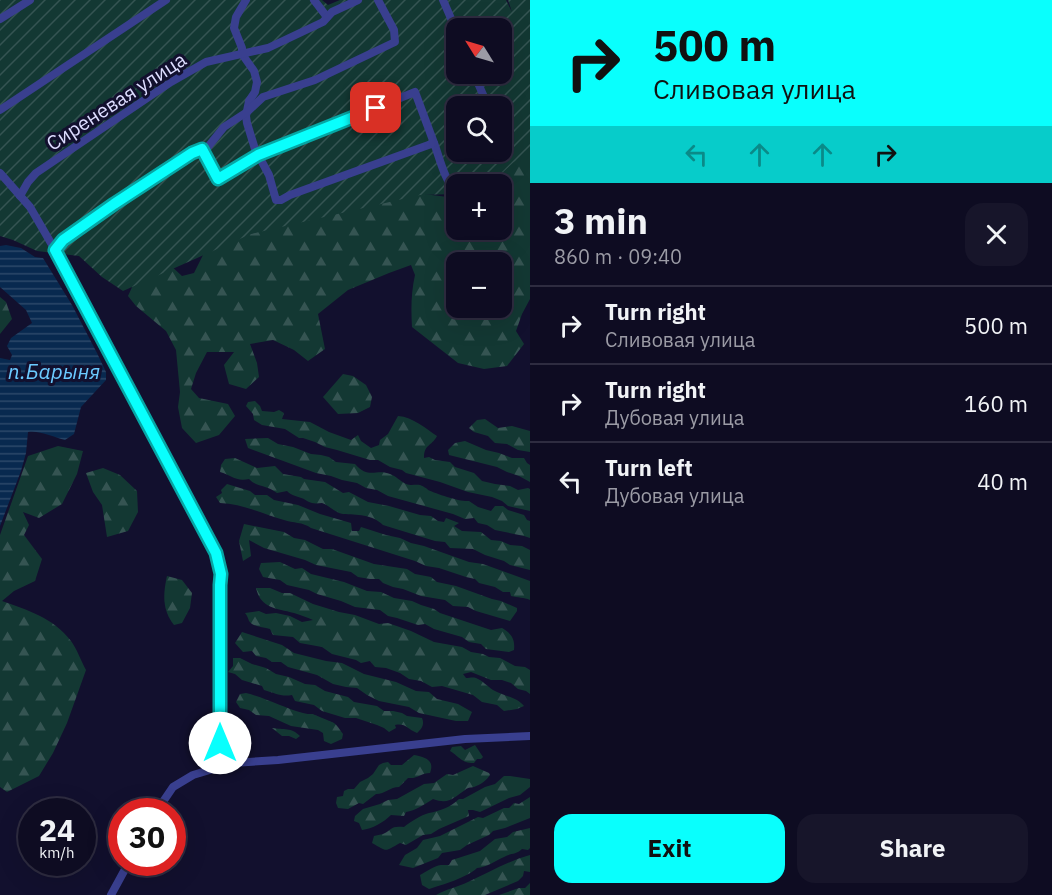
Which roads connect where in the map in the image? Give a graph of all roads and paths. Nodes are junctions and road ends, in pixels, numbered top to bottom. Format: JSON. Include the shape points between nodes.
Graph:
{"nodes":[{"id":1,"x":30,"y":0,"type":"edge"},
{"id":2,"x":166,"y":0,"type":"edge"},
{"id":3,"x":246,"y":0,"type":"edge"},
{"id":4,"x":314,"y":0,"type":"edge"},
{"id":5,"x":358,"y":0,"type":"edge"},
{"id":6,"x":378,"y":0,"type":"edge"},
{"id":7,"x":443,"y":0,"type":"edge"},
{"id":8,"x":327,"y":17,"type":"junction"},
{"id":9,"x":451,"y":18,"type":"edge"},
{"id":10,"x":0,"y":19,"type":"edge"},
{"id":11,"x":242,"y":54,"type":"junction"},
{"id":12,"x":0,"y":110,"type":"edge"},
{"id":13,"x":247,"y":112,"type":"junction"},
{"id":14,"x":434,"y":143,"type":"junction"},
{"id":15,"x":202,"y":149,"type":"junction"},
{"id":16,"x":258,"y":155,"type":"junction"},
{"id":17,"x":0,"y":173,"type":"edge"},
{"id":18,"x":446,"y":176,"type":"edge"},
{"id":19,"x":20,"y":196,"type":"junction"},
{"id":20,"x":55,"y":250,"type":"junction"},
{"id":21,"x":530,"y":736,"type":"edge"},
{"id":22,"x":233,"y":764,"type":"junction"},
{"id":23,"x":166,"y":798,"type":"edge"},
{"id":24,"x":121,"y":876,"type":"edge"},
{"id":25,"x":111,"y":895,"type":"edge"}],
"edges":[{"from":1,"to":10,"type":"street"},
{"from":2,"to":12,"type":"street"},
{"from":3,"to":11,"type":"street","via":[[234,28]]},
{"from":4,"to":8,"type":"street"},
{"from":5,"to":8,"type":"street","name":"Сиреневая улица"},
{"from":6,"to":13,"type":"street","via":[[394,30],[395,42],[315,80],[263,98]]},
{"from":7,"to":9,"type":"street"},
{"from":8,"to":11,"type":"street","name":"Сиреневая улица","via":[[268,48]]},
{"from":11,"to":13,"type":"street","via":[[257,82]]},
{"from":11,"to":19,"type":"street","name":"Сиреневая улица","via":[[206,62],[171,82],[36,173]]},
{"from":13,"to":15,"type":"street","via":[[224,127]]},
{"from":13,"to":16,"type":"street"},
{"from":14,"to":16,"type":"street","via":[[281,200],[276,200]]},
{"from":14,"to":16,"type":"street","via":[[415,92]]},
{"from":14,"to":18,"type":"street"},
{"from":15,"to":16,"type":"street","via":[[218,179]]},
{"from":15,"to":20,"type":"street","via":[[114,204]]},
{"from":17,"to":19,"type":"street"},
{"from":19,"to":20,"type":"street"},
{"from":20,"to":22,"type":"street","via":[[216,553],[221,574],[220,743],[225,757]]},
{"from":21,"to":22,"type":"street","via":[[465,739]]},
{"from":22,"to":23,"type":"street","via":[[192,775],[173,787]]},
{"from":24,"to":25,"type":"street"}]}
